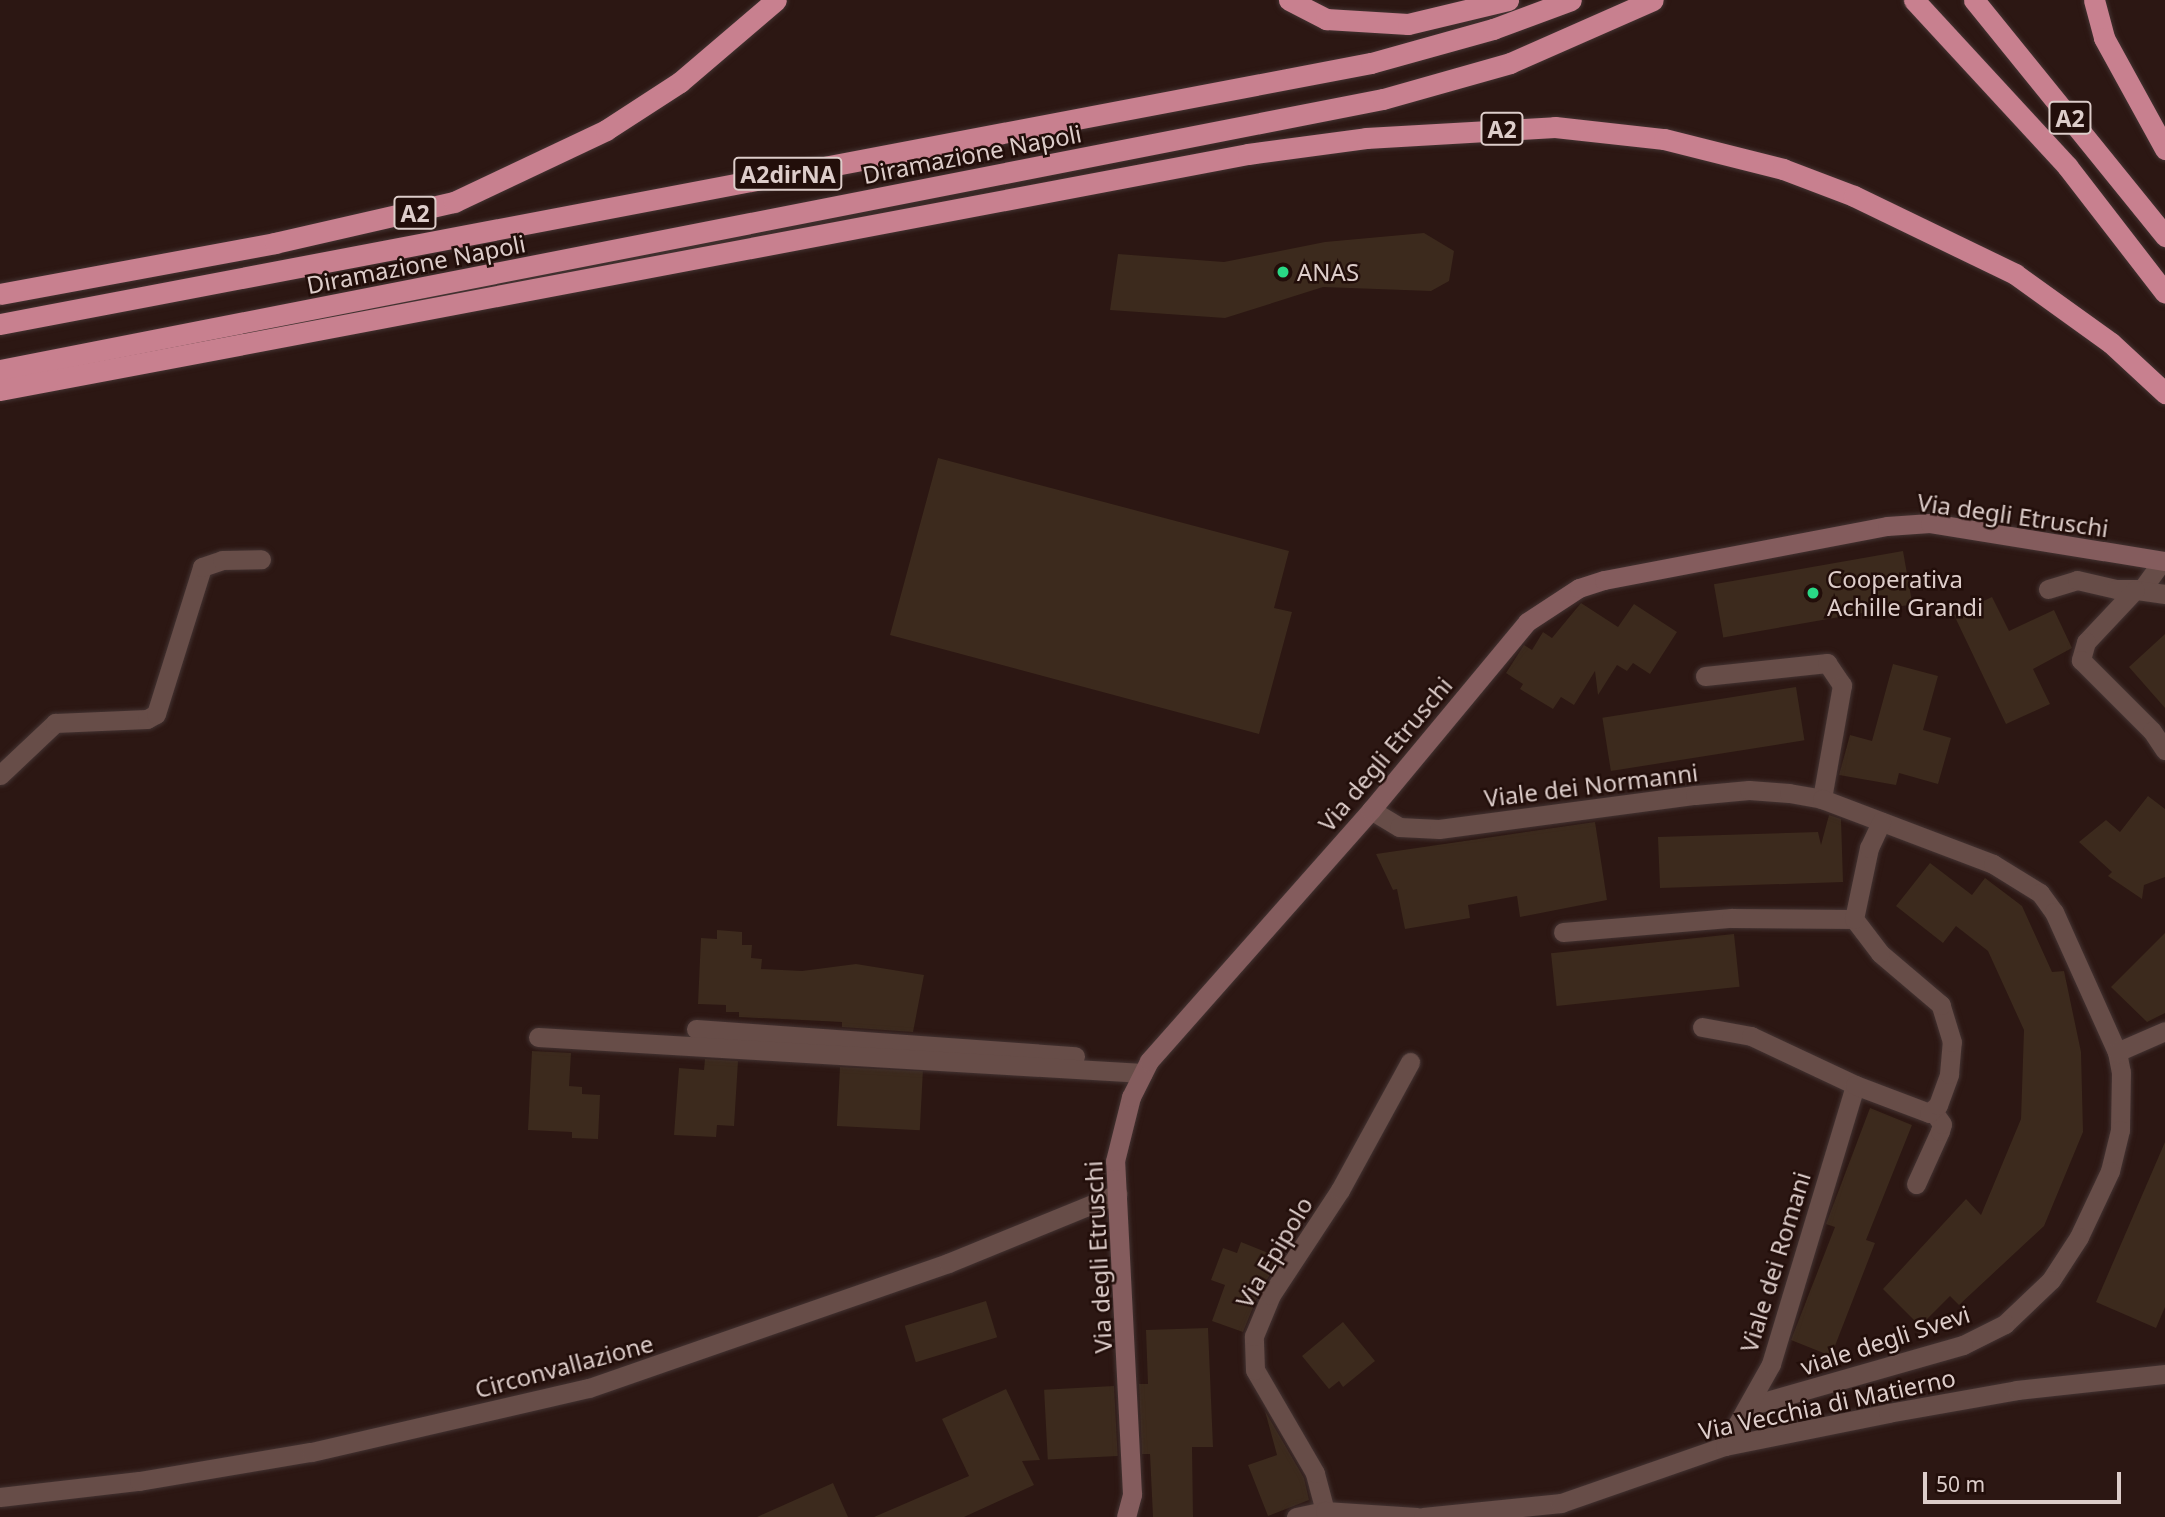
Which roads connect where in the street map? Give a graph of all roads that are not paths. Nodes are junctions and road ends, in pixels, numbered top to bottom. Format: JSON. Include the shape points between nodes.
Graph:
{"nodes":[{"id":1,"x":776,"y":0,"type":"edge"},
{"id":2,"x":1289,"y":0,"type":"edge"},
{"id":3,"x":1508,"y":0,"type":"edge"},
{"id":4,"x":1571,"y":0,"type":"edge"},
{"id":5,"x":1653,"y":0,"type":"edge"},
{"id":6,"x":1915,"y":0,"type":"edge"},
{"id":7,"x":1974,"y":0,"type":"edge"},
{"id":8,"x":2094,"y":0,"type":"edge"},
{"id":9,"x":2165,"y":149,"type":"edge"},
{"id":10,"x":2165,"y":236,"type":"edge"},
{"id":11,"x":2165,"y":293,"type":"edge"},
{"id":12,"x":0,"y":294,"type":"edge"},
{"id":13,"x":0,"y":324,"type":"edge"},
{"id":14,"x":0,"y":370,"type":"edge"},
{"id":15,"x":0,"y":390,"type":"edge"},
{"id":16,"x":2165,"y":393,"type":"edge"},
{"id":17,"x":261,"y":559,"type":"dead end"},
{"id":18,"x":2163,"y":561,"type":"edge"},
{"id":19,"x":2048,"y":589,"type":"dead end"},
{"id":20,"x":2135,"y":590,"type":"junction"},
{"id":21,"x":2165,"y":594,"type":"edge"},
{"id":22,"x":1705,"y":676,"type":"dead end"},
{"id":23,"x":2165,"y":750,"type":"edge"},
{"id":24,"x":0,"y":775,"type":"edge"},
{"id":25,"x":1822,"y":799,"type":"junction"},
{"id":26,"x":1371,"y":810,"type":"junction"},
{"id":27,"x":1881,"y":822,"type":"junction"},
{"id":28,"x":1854,"y":919,"type":"junction"},
{"id":29,"x":1563,"y":932,"type":"dead end"},
{"id":30,"x":1702,"y":1027,"type":"dead end"},
{"id":31,"x":696,"y":1029,"type":"dead end"},
{"id":32,"x":2165,"y":1031,"type":"edge"},
{"id":33,"x":538,"y":1037,"type":"dead end"},
{"id":34,"x":2117,"y":1052,"type":"junction"},
{"id":35,"x":1410,"y":1062,"type":"dead end"},
{"id":36,"x":1146,"y":1067,"type":"junction"},
{"id":37,"x":1855,"y":1085,"type":"junction"},
{"id":38,"x":1933,"y":1111,"type":"junction"},
{"id":39,"x":1916,"y":1184,"type":"dead end"},
{"id":40,"x":1117,"y":1194,"type":"junction"},
{"id":41,"x":2165,"y":1374,"type":"edge"},
{"id":42,"x":1749,"y":1406,"type":"junction"},
{"id":43,"x":1725,"y":1446,"type":"junction"},
{"id":44,"x":0,"y":1497,"type":"edge"},
{"id":45,"x":1325,"y":1511,"type":"junction"},
{"id":46,"x":1126,"y":1517,"type":"edge"},
{"id":47,"x":1296,"y":1517,"type":"edge"},
{"id":48,"x":1418,"y":1517,"type":"edge"},
{"id":49,"x":1423,"y":1517,"type":"edge"}],
"edges":[{"from":1,"to":12,"type":"highway","number":"A2","via":[[680,82],[606,130],[466,198],[395,219]]},
{"from":2,"to":3,"type":"highway","via":[[1326,19],[1408,24]]},
{"from":4,"to":13,"type":"highway","name":"Diramazione Napoli","number":"A2dirNA","via":[[1493,29],[1371,63]]},
{"from":5,"to":14,"type":"highway","name":"Diramazione Napoli","number":"A2dirNA","via":[[1510,63],[1383,99]]},
{"from":6,"to":11,"type":"highway","via":[[2067,166]]},
{"from":7,"to":10,"type":"highway","number":"A2"},
{"from":8,"to":9,"type":"highway","via":[[2104,37]]},
{"from":15,"to":16,"type":"highway","number":"A2","via":[[1248,154],[1379,136],[1555,127],[1664,139],[1783,169],[1854,196],[2015,274],[2111,343]]},
{"from":17,"to":24,"type":"street","via":[[202,567],[156,714],[147,719],[55,723]]},
{"from":18,"to":20,"type":"street","via":[[2147,586]]},
{"from":18,"to":26,"type":"main road","name":"Via degli Etruschi","via":[[1960,527],[1909,524],[1605,580],[1552,603],[1527,622]]},
{"from":19,"to":20,"type":"street","via":[[2077,580]]},
{"from":20,"to":21,"type":"street"},
{"from":20,"to":23,"type":"street","via":[[2086,642],[2081,660]]},
{"from":22,"to":25,"type":"street","via":[[1827,663],[1842,685]]},
{"from":25,"to":26,"type":"street","name":"Viale dei Normanni","via":[[1749,790],[1439,829],[1399,827]]},
{"from":25,"to":27,"type":"street","name":"Viale dei Normanni"},
{"from":26,"to":36,"type":"main road","name":"Via degli Etruschi"},
{"from":27,"to":28,"type":"street","via":[[1869,848]]},
{"from":27,"to":34,"type":"street","name":"viale degli Svevi","via":[[1993,864],[2040,893],[2080,964]]},
{"from":28,"to":29,"type":"street","via":[[1731,918]]},
{"from":28,"to":38,"type":"street","via":[[1880,954],[1924,988],[1946,1017],[1952,1055]]},
{"from":30,"to":37,"type":"street","via":[[1751,1036]]},
{"from":31,"to":36,"type":"street"},
{"from":32,"to":34,"type":"street"},
{"from":33,"to":36,"type":"street"},
{"from":34,"to":42,"type":"street","name":"viale degli Svevi","via":[[2122,1102],[2110,1171],[2079,1237],[2042,1289],[2005,1324],[1963,1345]]},
{"from":35,"to":45,"type":"street","name":"Via Epipolo","via":[[1340,1190],[1272,1294],[1254,1336],[1255,1370],[1315,1473]]},
{"from":36,"to":40,"type":"main road","name":"Via degli Etruschi","via":[[1120,1133],[1115,1161]]},
{"from":37,"to":38,"type":"street","via":[[1918,1111]]},
{"from":37,"to":42,"type":"street","name":"Viale dei Romani","via":[[1771,1364]]},
{"from":38,"to":39,"type":"street","via":[[1942,1124]]},
{"from":40,"to":44,"type":"street","name":"Circonvallazione","via":[[948,1263],[589,1388],[312,1452],[139,1481]]},
{"from":40,"to":46,"type":"main road","name":"Via degli Etruschi","via":[[1132,1494]]},
{"from":41,"to":43,"type":"street","name":"Via Vecchia di Matierno","via":[[2004,1392]]},
{"from":42,"to":43,"type":"street","name":"Viale dei Romani"},
{"from":43,"to":49,"type":"street","name":"Via Vecchia di Matierno","via":[[1561,1503]]},
{"from":45,"to":47,"type":"street"},
{"from":45,"to":48,"type":"street"}]}
